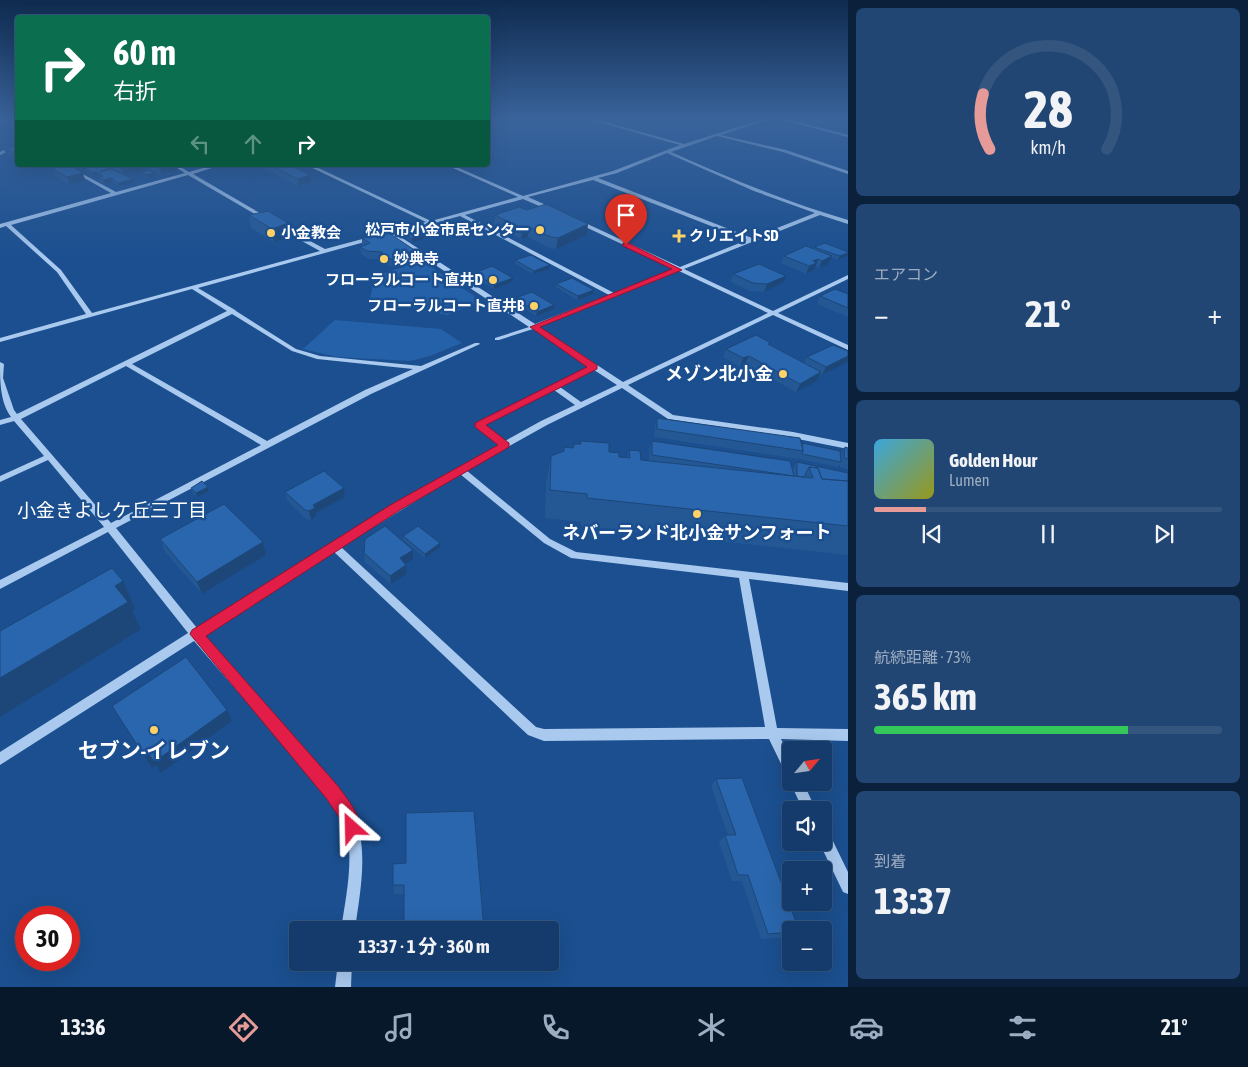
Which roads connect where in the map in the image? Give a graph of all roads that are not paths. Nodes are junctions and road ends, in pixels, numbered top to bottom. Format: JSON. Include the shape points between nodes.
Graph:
{"nodes":[{"id":1,"x":632,"y":165,"type":"edge"},
{"id":2,"x":696,"y":165,"type":"edge"},
{"id":3,"x":825,"y":165,"type":"edge"},
{"id":4,"x":67,"y":167,"type":"edge"},
{"id":5,"x":178,"y":167,"type":"edge"},
{"id":6,"x":205,"y":167,"type":"edge"},
{"id":7,"x":312,"y":167,"type":"edge"},
{"id":8,"x":453,"y":167,"type":"edge"},
{"id":9,"x":189,"y":173,"type":"junction"},
{"id":10,"x":848,"y":173,"type":"edge"},
{"id":11,"x":593,"y":177,"type":"junction"},
{"id":12,"x":114,"y":193,"type":"junction"},
{"id":13,"x":523,"y":196,"type":"junction"},
{"id":14,"x":557,"y":212,"type":"edge"},
{"id":15,"x":460,"y":214,"type":"junction"},
{"id":16,"x":818,"y":214,"type":"junction"},
{"id":17,"x":574,"y":220,"type":"edge"},
{"id":18,"x":430,"y":222,"type":"junction"},
{"id":19,"x":848,"y":222,"type":"edge"},
{"id":20,"x":3,"y":225,"type":"edge"},
{"id":21,"x":391,"y":233,"type":"junction"},
{"id":22,"x":752,"y":240,"type":"junction"},
{"id":23,"x":324,"y":251,"type":"junction"},
{"id":24,"x":678,"y":270,"type":"junction"},
{"id":25,"x":848,"y":277,"type":"edge"},
{"id":26,"x":192,"y":287,"type":"junction"},
{"id":27,"x":613,"y":295,"type":"junction"},
{"id":28,"x":233,"y":311,"type":"junction"},
{"id":29,"x":773,"y":313,"type":"junction"},
{"id":30,"x":90,"y":316,"type":"junction"},
{"id":31,"x":534,"y":327,"type":"junction"},
{"id":32,"x":497,"y":339,"type":"dead end"},
{"id":33,"x":0,"y":340,"type":"edge"},
{"id":34,"x":477,"y":344,"type":"dead end"},
{"id":35,"x":848,"y":348,"type":"edge"},
{"id":36,"x":0,"y":364,"type":"edge"},
{"id":37,"x":127,"y":364,"type":"junction"},
{"id":38,"x":594,"y":367,"type":"junction"},
{"id":39,"x":421,"y":369,"type":"junction"},
{"id":40,"x":0,"y":378,"type":"edge"},
{"id":41,"x":554,"y":386,"type":"junction"},
{"id":42,"x":620,"y":386,"type":"junction"},
{"id":43,"x":580,"y":406,"type":"junction"},
{"id":44,"x":16,"y":418,"type":"junction"},
{"id":45,"x":0,"y":423,"type":"edge"},
{"id":46,"x":266,"y":444,"type":"junction"},
{"id":47,"x":505,"y":445,"type":"junction"},
{"id":48,"x":848,"y":446,"type":"edge"},
{"id":49,"x":48,"y":457,"type":"junction"},
{"id":50,"x":460,"y":470,"type":"junction"},
{"id":51,"x":0,"y":479,"type":"edge"},
{"id":52,"x":111,"y":529,"type":"junction"},
{"id":53,"x":334,"y":546,"type":"junction"},
{"id":54,"x":743,"y":575,"type":"junction"},
{"id":55,"x":0,"y":585,"type":"edge"},
{"id":56,"x":848,"y":588,"type":"edge"},
{"id":57,"x":196,"y":634,"type":"junction"},
{"id":58,"x":772,"y":733,"type":"junction"},
{"id":59,"x":848,"y":735,"type":"edge"},
{"id":60,"x":782,"y":754,"type":"edge"},
{"id":61,"x":0,"y":759,"type":"edge"},
{"id":62,"x":830,"y":851,"type":"edge"},
{"id":63,"x":848,"y":887,"type":"edge"},
{"id":64,"x":349,"y":921,"type":"edge"},
{"id":65,"x":344,"y":971,"type":"edge"},
{"id":66,"x":343,"y":987,"type":"edge"}],
"edges":[{"from":1,"to":11,"type":"street"},
{"from":2,"to":16,"type":"street","via":[[736,184]]},
{"from":3,"to":10,"type":"street"},
{"from":4,"to":12,"type":"street"},
{"from":5,"to":9,"type":"street"},
{"from":6,"to":9,"type":"street"},
{"from":7,"to":18,"type":"street"},
{"from":8,"to":13,"type":"street"},
{"from":9,"to":12,"type":"street"},
{"from":9,"to":23,"type":"street"},
{"from":11,"to":13,"type":"street"},
{"from":11,"to":22,"type":"street"},
{"from":12,"to":20,"type":"street"},
{"from":13,"to":14,"type":"street"},
{"from":13,"to":15,"type":"street"},
{"from":15,"to":18,"type":"street"},
{"from":15,"to":27,"type":"street"},
{"from":16,"to":19,"type":"street"},
{"from":16,"to":22,"type":"street"},
{"from":17,"to":24,"type":"street"},
{"from":18,"to":21,"type":"street"},
{"from":20,"to":30,"type":"street","via":[[59,272]]},
{"from":21,"to":23,"type":"street"},
{"from":21,"to":31,"type":"street"},
{"from":22,"to":24,"type":"street"},
{"from":23,"to":26,"type":"street"},
{"from":24,"to":27,"type":"street"},
{"from":24,"to":29,"type":"street"},
{"from":25,"to":29,"type":"street"},
{"from":26,"to":28,"type":"street"},
{"from":26,"to":30,"type":"street"},
{"from":27,"to":31,"type":"street"},
{"from":28,"to":37,"type":"street"},
{"from":28,"to":39,"type":"street","via":[[294,350],[319,358]]},
{"from":29,"to":35,"type":"street"},
{"from":29,"to":42,"type":"street"},
{"from":30,"to":33,"type":"street"},
{"from":31,"to":32,"type":"street"},
{"from":31,"to":38,"type":"street"},
{"from":34,"to":39,"type":"street"},
{"from":36,"to":40,"type":"street"},
{"from":37,"to":44,"type":"street"},
{"from":37,"to":46,"type":"street"},
{"from":38,"to":41,"type":"street"},
{"from":38,"to":42,"type":"street"},
{"from":39,"to":46,"type":"street"},
{"from":40,"to":44,"type":"street","via":[[7,403]]},
{"from":41,"to":43,"type":"street"},
{"from":41,"to":47,"type":"street","via":[[479,425]]},
{"from":42,"to":43,"type":"street"},
{"from":42,"to":48,"type":"street","via":[[671,417]]},
{"from":43,"to":47,"type":"street"},
{"from":44,"to":45,"type":"street"},
{"from":44,"to":49,"type":"street"},
{"from":46,"to":52,"type":"street"},
{"from":47,"to":50,"type":"street"},
{"from":49,"to":51,"type":"street"},
{"from":49,"to":52,"type":"street"},
{"from":50,"to":53,"type":"street"},
{"from":50,"to":54,"type":"street","via":[[547,541],[574,555]]},
{"from":52,"to":55,"type":"street"},
{"from":52,"to":57,"type":"street"},
{"from":53,"to":57,"type":"street"},
{"from":53,"to":58,"type":"street","via":[[532,731],[544,735]]},
{"from":54,"to":56,"type":"street"},
{"from":54,"to":58,"type":"street"},
{"from":57,"to":61,"type":"street"},
{"from":57,"to":64,"type":"street","via":[[349,816],[355,859]]},
{"from":58,"to":59,"type":"street"},
{"from":58,"to":60,"type":"street"},
{"from":62,"to":63,"type":"street"},
{"from":65,"to":66,"type":"street"}]}
